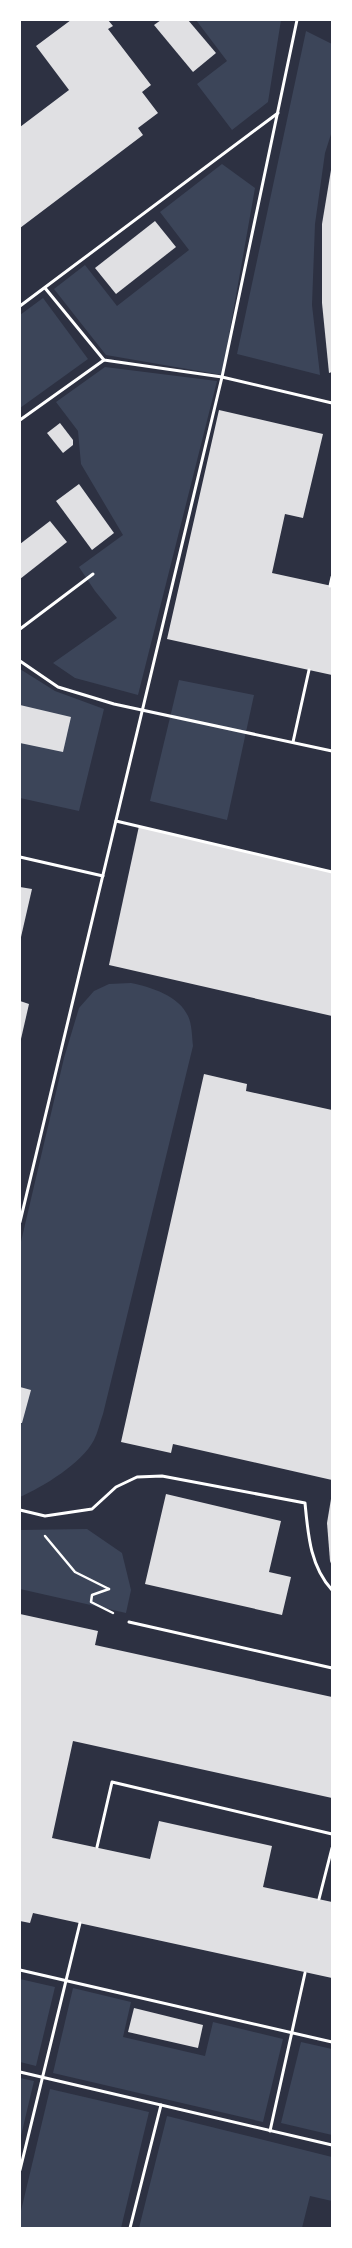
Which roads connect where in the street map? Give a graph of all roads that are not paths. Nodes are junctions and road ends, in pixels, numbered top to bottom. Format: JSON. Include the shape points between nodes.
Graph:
{"nodes":[{"id":1,"x":296,"y":20,"type":"edge"},
{"id":2,"x":278,"y":113,"type":"junction"},
{"id":3,"x":45,"y":288,"type":"junction"},
{"id":4,"x":20,"y":306,"type":"edge"},
{"id":5,"x":104,"y":360,"type":"junction"},
{"id":6,"x":222,"y":377,"type":"junction"},
{"id":7,"x":332,"y":403,"type":"edge"},
{"id":8,"x":20,"y":420,"type":"edge"},
{"id":9,"x":93,"y":574,"type":"dead end"},
{"id":10,"x":332,"y":577,"type":"edge"},
{"id":11,"x":330,"y":586,"type":"dead end"},
{"id":12,"x":20,"y":629,"type":"edge"},
{"id":13,"x":20,"y":662,"type":"edge"},
{"id":14,"x":309,"y":670,"type":"dead end"},
{"id":15,"x":142,"y":710,"type":"junction"},
{"id":16,"x":293,"y":742,"type":"junction"},
{"id":17,"x":332,"y":750,"type":"edge"},
{"id":18,"x":116,"y":821,"type":"junction"},
{"id":19,"x":20,"y":857,"type":"edge"},
{"id":20,"x":332,"y":872,"type":"edge"},
{"id":21,"x":102,"y":876,"type":"junction"},
{"id":22,"x":20,"y":1222,"type":"edge"},
{"id":23,"x":20,"y":1510,"type":"edge"},
{"id":24,"x":332,"y":1590,"type":"edge"},
{"id":25,"x":129,"y":1622,"type":"road end"},
{"id":26,"x":332,"y":1668,"type":"edge"},
{"id":27,"x":332,"y":1834,"type":"edge"},
{"id":28,"x":97,"y":1847,"type":"dead end"},
{"id":29,"x":332,"y":1848,"type":"edge"},
{"id":30,"x":319,"y":1899,"type":"dead end"},
{"id":31,"x":80,"y":1924,"type":"dead end"},
{"id":32,"x":20,"y":1970,"type":"edge"},
{"id":33,"x":305,"y":1972,"type":"dead end"},
{"id":34,"x":66,"y":1980,"type":"junction"},
{"id":35,"x":293,"y":2033,"type":"junction"},
{"id":36,"x":332,"y":2042,"type":"edge"},
{"id":37,"x":20,"y":2072,"type":"edge"},
{"id":38,"x":43,"y":2078,"type":"junction"},
{"id":39,"x":161,"y":2105,"type":"junction"},
{"id":40,"x":270,"y":2131,"type":"junction"},
{"id":41,"x":332,"y":2145,"type":"edge"},
{"id":42,"x":20,"y":2170,"type":"edge"},
{"id":43,"x":130,"y":2228,"type":"edge"}],
"edges":[{"from":1,"to":2,"type":"lane"},
{"from":2,"to":3,"type":"lane"},
{"from":2,"to":6,"type":"lane"},
{"from":3,"to":4,"type":"lane"},
{"from":3,"to":5,"type":"lane"},
{"from":5,"to":6,"type":"lane"},
{"from":5,"to":8,"type":"lane"},
{"from":6,"to":7,"type":"lane"},
{"from":6,"to":15,"type":"lane"},
{"from":9,"to":12,"type":"lane"},
{"from":10,"to":11,"type":"lane"},
{"from":13,"to":15,"type":"lane","via":[[58,687]]},
{"from":14,"to":16,"type":"lane"},
{"from":15,"to":16,"type":"lane"},
{"from":15,"to":18,"type":"lane"},
{"from":16,"to":17,"type":"lane"},
{"from":18,"to":20,"type":"lane"},
{"from":18,"to":21,"type":"lane"},
{"from":19,"to":21,"type":"lane"},
{"from":21,"to":22,"type":"lane"},
{"from":23,"to":24,"type":"lane","via":[[44,1516],[92,1509],[116,1487],[137,1477],[162,1476],[305,1503],[309,1545],[322,1579]]},
{"from":25,"to":26,"type":"lane"},
{"from":27,"to":28,"type":"lane","via":[[112,1782]]},
{"from":29,"to":30,"type":"lane"},
{"from":31,"to":34,"type":"lane"},
{"from":32,"to":34,"type":"lane"},
{"from":33,"to":35,"type":"lane"},
{"from":34,"to":35,"type":"lane"},
{"from":34,"to":38,"type":"lane"},
{"from":35,"to":36,"type":"lane"},
{"from":35,"to":40,"type":"lane"},
{"from":37,"to":38,"type":"lane"},
{"from":38,"to":39,"type":"lane"},
{"from":38,"to":42,"type":"lane"},
{"from":39,"to":40,"type":"lane"},
{"from":39,"to":43,"type":"lane"},
{"from":40,"to":41,"type":"lane"}]}
